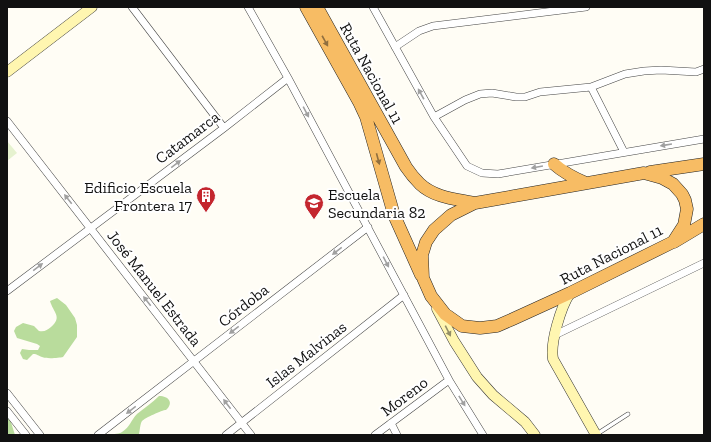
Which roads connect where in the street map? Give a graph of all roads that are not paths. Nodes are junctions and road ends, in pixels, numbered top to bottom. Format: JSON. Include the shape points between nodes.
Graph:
{"nodes":[{"id":1,"x":92,"y":7,"type":"edge"},
{"id":2,"x":132,"y":7,"type":"edge"},
{"id":3,"x":248,"y":7,"type":"edge"},
{"id":4,"x":297,"y":7,"type":"edge"},
{"id":5,"x":373,"y":7,"type":"edge"},
{"id":6,"x":586,"y":7,"type":"edge"},
{"id":7,"x":550,"y":9,"type":"edge"},
{"id":8,"x":311,"y":10,"type":"edge"},
{"id":9,"x":395,"y":47,"type":"junction"},
{"id":10,"x":704,"y":69,"type":"edge"},
{"id":11,"x":7,"y":72,"type":"edge"},
{"id":12,"x":288,"y":78,"type":"junction"},
{"id":13,"x":591,"y":87,"type":"junction"},
{"id":14,"x":434,"y":117,"type":"junction"},
{"id":15,"x":7,"y":121,"type":"edge"},
{"id":16,"x":224,"y":128,"type":"junction"},
{"id":17,"x":704,"y":138,"type":"edge"},
{"id":18,"x":624,"y":152,"type":"junction"},
{"id":19,"x":554,"y":164,"type":"junction"},
{"id":20,"x":704,"y":164,"type":"edge"},
{"id":21,"x":644,"y":173,"type":"junction"},
{"id":22,"x":586,"y":183,"type":"junction"},
{"id":23,"x":475,"y":203,"type":"junction"},
{"id":24,"x":704,"y":224,"type":"edge"},
{"id":25,"x":90,"y":228,"type":"junction"},
{"id":26,"x":368,"y":228,"type":"junction"},
{"id":27,"x":673,"y":242,"type":"junction"},
{"id":28,"x":704,"y":263,"type":"edge"},
{"id":29,"x":423,"y":278,"type":"junction"},
{"id":30,"x":7,"y":290,"type":"edge"},
{"id":31,"x":570,"y":293,"type":"junction"},
{"id":32,"x":404,"y":296,"type":"junction"},
{"id":33,"x":431,"y":296,"type":"junction"},
{"id":34,"x":555,"y":335,"type":"junction"},
{"id":35,"x":194,"y":361,"type":"junction"},
{"id":36,"x":449,"y":380,"type":"junction"},
{"id":37,"x":7,"y":393,"type":"edge"},
{"id":38,"x":7,"y":411,"type":"edge"},
{"id":39,"x":628,"y":414,"type":"dead end"},
{"id":40,"x":241,"y":423,"type":"junction"},
{"id":41,"x":391,"y":423,"type":"junction"},
{"id":42,"x":26,"y":435,"type":"edge"},
{"id":43,"x":40,"y":435,"type":"edge"},
{"id":44,"x":98,"y":435,"type":"edge"},
{"id":45,"x":226,"y":435,"type":"edge"},
{"id":46,"x":251,"y":435,"type":"edge"},
{"id":47,"x":375,"y":435,"type":"edge"},
{"id":48,"x":397,"y":435,"type":"edge"},
{"id":49,"x":483,"y":435,"type":"edge"},
{"id":50,"x":535,"y":435,"type":"edge"},
{"id":51,"x":596,"y":435,"type":"edge"}],
"edges":[{"from":1,"to":11,"type":"main road"},
{"from":2,"to":16,"type":"street"},
{"from":3,"to":12,"type":"street"},
{"from":4,"to":8,"type":"highway"},
{"from":5,"to":9,"type":"street"},
{"from":6,"to":7,"type":"street"},
{"from":7,"to":9,"type":"street","via":[[433,26],[419,31]]},
{"from":8,"to":23,"type":"highway","name":"Ruta Nacional 11","via":[[406,167],[419,183],[439,196]]},
{"from":8,"to":29,"type":"highway","name":"Ruta Nacional 11","one_way":true,"via":[[366,117],[394,215]]},
{"from":14,"to":9,"type":"street","one_way":true},
{"from":10,"to":13,"type":"street","via":[[696,72],[661,70],[625,74]]},
{"from":12,"to":16,"type":"street","name":"Catamarca"},
{"from":12,"to":26,"type":"street","one_way":true},
{"from":13,"to":14,"type":"street","via":[[552,90],[516,97],[480,94]]},
{"from":13,"to":18,"type":"street"},
{"from":19,"to":14,"type":"street","one_way":true,"via":[[498,174],[482,173],[467,166]]},
{"from":25,"to":15,"type":"street","name":"José Manuel Estrada","one_way":true},
{"from":25,"to":16,"type":"street","name":"Catamarca","one_way":true},
{"from":17,"to":18,"type":"street","one_way":true},
{"from":18,"to":19,"type":"street"},
{"from":19,"to":22,"type":"highway","via":[[562,172]]},
{"from":20,"to":21,"type":"highway"},
{"from":21,"to":22,"type":"highway","name":"Ruta Nacional 11"},
{"from":21,"to":27,"type":"highway","name":"Ruta Nacional 11","via":[[673,184],[685,200],[687,209],[684,225]]},
{"from":22,"to":23,"type":"highway","name":"Ruta Nacional 11"},
{"from":23,"to":29,"type":"highway","name":"Ruta Nacional 11","via":[[451,215],[434,230],[426,242],[422,255]]},
{"from":24,"to":27,"type":"highway"},
{"from":30,"to":25,"type":"street","name":"Catamarca","one_way":true},
{"from":35,"to":25,"type":"street","name":"José Manuel Estrada","one_way":true},
{"from":26,"to":32,"type":"street","one_way":true},
{"from":26,"to":35,"type":"street","name":"Córdoba","one_way":true},
{"from":27,"to":31,"type":"highway","name":"Ruta Nacional 11"},
{"from":28,"to":34,"type":"street"},
{"from":29,"to":33,"type":"highway","name":"Ruta Nacional 11"},
{"from":31,"to":33,"type":"highway","name":"Ruta Nacional 11","via":[[497,326],[480,328],[462,326],[445,314]]},
{"from":31,"to":34,"type":"main road"},
{"from":32,"to":36,"type":"street"},
{"from":32,"to":40,"type":"street","name":"Islas Malvinas"},
{"from":33,"to":50,"type":"main road","one_way":true,"via":[[454,341],[477,377],[493,395],[525,422]]},
{"from":34,"to":51,"type":"main road","via":[[553,358]]},
{"from":40,"to":35,"type":"street","name":"José Manuel Estrada","one_way":true},
{"from":35,"to":44,"type":"street","name":"Córdoba","one_way":true},
{"from":36,"to":41,"type":"street","name":"Moreno"},
{"from":36,"to":49,"type":"street","one_way":true},
{"from":37,"to":43,"type":"street"},
{"from":38,"to":42,"type":"street"},
{"from":39,"to":51,"type":"lane"},
{"from":40,"to":45,"type":"street","name":"Islas Malvinas"},
{"from":40,"to":46,"type":"street","name":"José Manuel Estrada"},
{"from":41,"to":47,"type":"street","name":"Moreno"},
{"from":41,"to":48,"type":"street"}]}
